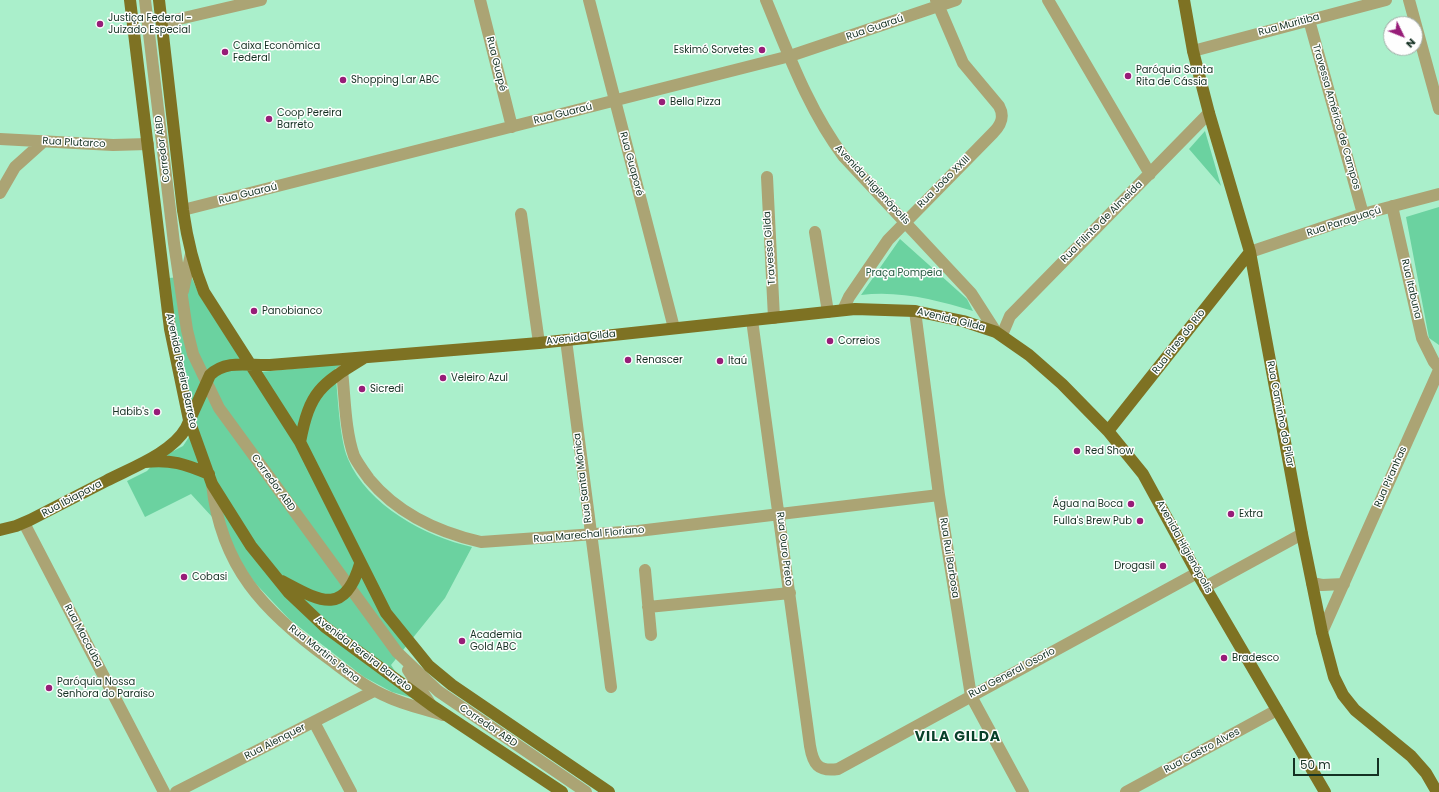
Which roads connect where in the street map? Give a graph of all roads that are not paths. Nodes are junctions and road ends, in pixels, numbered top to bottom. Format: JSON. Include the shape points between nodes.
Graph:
{"nodes":[{"id":1,"x":130,"y":0,"type":"edge"},
{"id":2,"x":145,"y":0,"type":"edge"},
{"id":3,"x":159,"y":0,"type":"edge"},
{"id":4,"x":261,"y":0,"type":"edge"},
{"id":5,"x":480,"y":0,"type":"edge"},
{"id":6,"x":589,"y":0,"type":"edge"},
{"id":7,"x":766,"y":0,"type":"edge"},
{"id":8,"x":956,"y":0,"type":"edge"},
{"id":9,"x":1048,"y":0,"type":"edge"},
{"id":10,"x":1184,"y":0,"type":"edge"},
{"id":11,"x":1386,"y":0,"type":"edge"},
{"id":12,"x":1409,"y":0,"type":"edge"},
{"id":13,"x":937,"y":3,"type":"edge"},
{"id":14,"x":1309,"y":20,"type":"junction"},
{"id":15,"x":162,"y":23,"type":"junction"},
{"id":16,"x":1193,"y":51,"type":"junction"},
{"id":17,"x":790,"y":56,"type":"junction"},
{"id":18,"x":1437,"y":94,"type":"edge"},
{"id":19,"x":614,"y":101,"type":"junction"},
{"id":20,"x":1439,"y":109,"type":"edge"},
{"id":21,"x":1209,"y":113,"type":"junction"},
{"id":22,"x":512,"y":127,"type":"junction"},
{"id":23,"x":0,"y":139,"type":"edge"},
{"id":24,"x":44,"y":141,"type":"junction"},
{"id":25,"x":148,"y":144,"type":"junction"},
{"id":26,"x":1150,"y":174,"type":"junction"},
{"id":27,"x":767,"y":177,"type":"dead end"},
{"id":28,"x":0,"y":192,"type":"edge"},
{"id":29,"x":1439,"y":194,"type":"edge"},
{"id":30,"x":1392,"y":206,"type":"junction"},
{"id":31,"x":183,"y":210,"type":"junction"},
{"id":32,"x":521,"y":214,"type":"dead end"},
{"id":33,"x":1363,"y":214,"type":"junction"},
{"id":34,"x":905,"y":221,"type":"junction"},
{"id":35,"x":815,"y":232,"type":"dead end"},
{"id":36,"x":1250,"y":252,"type":"junction"},
{"id":37,"x":192,"y":254,"type":"junction"},
{"id":38,"x":182,"y":298,"type":"junction"},
{"id":39,"x":843,"y":310,"type":"junction"},
{"id":40,"x":915,"y":311,"type":"junction"},
{"id":41,"x":828,"y":312,"type":"junction"},
{"id":42,"x":774,"y":318,"type":"junction"},
{"id":43,"x":752,"y":320,"type":"junction"},
{"id":44,"x":674,"y":328,"type":"junction"},
{"id":45,"x":999,"y":333,"type":"junction"},
{"id":46,"x":566,"y":340,"type":"junction"},
{"id":47,"x":539,"y":343,"type":"junction"},
{"id":48,"x":367,"y":356,"type":"junction"},
{"id":49,"x":252,"y":366,"type":"junction"},
{"id":50,"x":1439,"y":369,"type":"edge"},
{"id":51,"x":342,"y":371,"type":"junction"},
{"id":52,"x":206,"y":382,"type":"junction"},
{"id":53,"x":189,"y":420,"type":"junction"},
{"id":54,"x":1108,"y":431,"type":"junction"},
{"id":55,"x":300,"y":442,"type":"junction"},
{"id":56,"x":142,"y":463,"type":"junction"},
{"id":57,"x":210,"y":479,"type":"junction"},
{"id":58,"x":938,"y":495,"type":"junction"},
{"id":59,"x":780,"y":515,"type":"junction"},
{"id":60,"x":24,"y":523,"type":"junction"},
{"id":61,"x":0,"y":530,"type":"edge"},
{"id":62,"x":1302,"y":534,"type":"junction"},
{"id":63,"x":590,"y":535,"type":"junction"},
{"id":64,"x":360,"y":564,"type":"junction"},
{"id":65,"x":645,"y":570,"type":"dead end"},
{"id":66,"x":1197,"y":573,"type":"junction"},
{"id":67,"x":277,"y":578,"type":"junction"},
{"id":68,"x":1312,"y":583,"type":"junction"},
{"id":69,"x":1344,"y":584,"type":"junction"},
{"id":70,"x":1205,"y":587,"type":"junction"},
{"id":71,"x":349,"y":589,"type":"junction"},
{"id":72,"x":790,"y":592,"type":"junction"},
{"id":73,"x":648,"y":607,"type":"junction"},
{"id":74,"x":1322,"y":632,"type":"junction"},
{"id":75,"x":651,"y":635,"type":"dead end"},
{"id":76,"x":397,"y":652,"type":"junction"},
{"id":77,"x":611,"y":687,"type":"dead end"},
{"id":78,"x":374,"y":691,"type":"junction"},
{"id":79,"x":971,"y":696,"type":"junction"},
{"id":80,"x":431,"y":705,"type":"junction"},
{"id":81,"x":1278,"y":710,"type":"junction"},
{"id":82,"x":446,"y":716,"type":"junction"},
{"id":83,"x":314,"y":722,"type":"junction"},
{"id":84,"x":827,"y":771,"type":"joint"},
{"id":85,"x":164,"y":792,"type":"edge"},
{"id":86,"x":176,"y":792,"type":"edge"},
{"id":87,"x":351,"y":792,"type":"edge"},
{"id":88,"x":562,"y":792,"type":"edge"},
{"id":89,"x":586,"y":792,"type":"edge"},
{"id":90,"x":609,"y":792,"type":"edge"},
{"id":91,"x":1023,"y":792,"type":"edge"},
{"id":92,"x":1126,"y":792,"type":"edge"},
{"id":93,"x":1325,"y":792,"type":"edge"},
{"id":94,"x":1436,"y":792,"type":"edge"}],
"edges":[{"from":1,"to":25,"type":"main road","name":"Avenida Pereira Barreto"},
{"from":2,"to":38,"type":"street","name":"Corredor ABD"},
{"from":3,"to":15,"type":"main road"},
{"from":4,"to":15,"type":"street"},
{"from":5,"to":22,"type":"street","name":"Rua Guapé"},
{"from":6,"to":19,"type":"street","name":"Rua Guaporé"},
{"from":7,"to":17,"type":"street","name":"Avenida Higienópolis"},
{"from":8,"to":13,"type":"street","name":"Rua Guaraú"},
{"from":9,"to":26,"type":"street"},
{"from":10,"to":16,"type":"main road","name":"Rua Caminho do Pilar"},
{"from":11,"to":14,"type":"street","name":"Rua Muritiba"},
{"from":12,"to":18,"type":"street"},
{"from":13,"to":17,"type":"street","name":"Rua Guaraú"},
{"from":13,"to":34,"type":"street","name":"Rua João XXIII","via":[[963,63],[996,102],[1002,113],[1000,124],[994,133]]},
{"from":14,"to":16,"type":"street","name":"Rua Muritiba"},
{"from":14,"to":33,"type":"street","name":"Travessa Américo de Campos"},
{"from":15,"to":31,"type":"main road"},
{"from":16,"to":21,"type":"main road","name":"Rua Caminho do Pilar"},
{"from":17,"to":19,"type":"street","name":"Rua Guaraú"},
{"from":17,"to":34,"type":"street","name":"Avenida Higienópolis","via":[[826,134],[844,157]]},
{"from":18,"to":20,"type":"street"},
{"from":19,"to":22,"type":"street","name":"Rua Guaraú"},
{"from":19,"to":44,"type":"street","name":"Rua Guaporé"},
{"from":21,"to":26,"type":"street","name":"Rua Filinto de Almeida"},
{"from":21,"to":36,"type":"main road","name":"Rua Caminho do Pilar"},
{"from":22,"to":31,"type":"street","name":"Rua Guaraú"},
{"from":23,"to":24,"type":"street","name":"Rua Plutarco"},
{"from":24,"to":25,"type":"street","name":"Rua Plutarco","via":[[113,145]]},
{"from":24,"to":28,"type":"street","via":[[15,167]]},
{"from":25,"to":53,"type":"main road","name":"Avenida Pereira Barreto","via":[[170,329]]},
{"from":26,"to":45,"type":"street","name":"Rua Filinto de Almeida","via":[[1010,316]]},
{"from":27,"to":42,"type":"street","name":"Travessa Gilda"},
{"from":29,"to":30,"type":"street","name":"Rua Paraguaçú"},
{"from":30,"to":33,"type":"street","name":"Rua Paraguaçú"},
{"from":30,"to":50,"type":"street","name":"Rua Itabuna","via":[[1422,338]]},
{"from":31,"to":37,"type":"main road"},
{"from":32,"to":47,"type":"street"},
{"from":33,"to":36,"type":"street","name":"Rua Paraguaçú"},
{"from":34,"to":39,"type":"street","name":"Rua João XXIII","via":[[888,240]]},
{"from":34,"to":45,"type":"street","name":"Avenida Higienópolis","via":[[971,293]]},
{"from":35,"to":41,"type":"street"},
{"from":36,"to":54,"type":"main road","name":"Rua Pires do Rio"},
{"from":36,"to":62,"type":"main road","name":"Rua Caminho do Pilar"},
{"from":37,"to":38,"type":"street","name":"Corredor ABD"},
{"from":37,"to":49,"type":"main road","via":[[204,292]]},
{"from":38,"to":52,"type":"street","name":"Corredor ABD","via":[[193,354]]},
{"from":39,"to":40,"type":"main road","name":"Avenida Gilda"},
{"from":39,"to":41,"type":"main road","name":"Avenida Gilda"},
{"from":40,"to":45,"type":"main road","name":"Avenida Gilda"},
{"from":40,"to":58,"type":"street","name":"Rua Rui Barbosa"},
{"from":41,"to":42,"type":"main road","name":"Avenida Gilda"},
{"from":42,"to":43,"type":"main road","name":"Avenida Gilda"},
{"from":43,"to":44,"type":"main road","name":"Avenida Gilda"},
{"from":43,"to":59,"type":"street","name":"Rua Ouro Preto"},
{"from":44,"to":46,"type":"main road","name":"Avenida Gilda"},
{"from":45,"to":54,"type":"main road","name":"Avenida Higienópolis","via":[[1062,384]]},
{"from":46,"to":47,"type":"main road","name":"Avenida Gilda"},
{"from":46,"to":63,"type":"street","name":"Rua Santa Mônica"},
{"from":47,"to":48,"type":"main road","name":"Avenida Gilda"},
{"from":48,"to":49,"type":"main road","name":"Avenida Gilda"},
{"from":48,"to":51,"type":"main road"},
{"from":49,"to":52,"type":"main road","name":"Avenida Gilda","via":[[226,365],[214,370]]},
{"from":49,"to":55,"type":"main road"},
{"from":50,"to":69,"type":"street","name":"Rua Piranhas"},
{"from":51,"to":55,"type":"main road","via":[[322,387],[310,403]]},
{"from":51,"to":63,"type":"street","name":"Rua Marechal Floriano","via":[[355,457],[384,496],[400,508],[434,528],[457,537],[481,542]]},
{"from":52,"to":53,"type":"main road","name":"Avenida Gilda"},
{"from":52,"to":71,"type":"street","name":"Corredor ABD","via":[[228,422]]},
{"from":53,"to":56,"type":"main road","name":"Rua Ibiapava","via":[[177,440]]},
{"from":53,"to":57,"type":"main road","name":"Avenida Pereira Barreto"},
{"from":54,"to":66,"type":"main road","name":"Avenida Higienópolis","via":[[1143,474]]},
{"from":55,"to":64,"type":"main road"},
{"from":56,"to":57,"type":"main road","name":"Rua Ibiapava","via":[[172,462],[192,467]]},
{"from":56,"to":60,"type":"main road","name":"Rua Ibiapava"},
{"from":57,"to":67,"type":"main road","name":"Avenida Pereira Barreto","via":[[251,546]]},
{"from":57,"to":78,"type":"street","name":"Rua Martins Pena","via":[[219,522],[228,548],[242,576],[252,589],[307,643]]},
{"from":58,"to":59,"type":"street","name":"Rua Marechal Floriano"},
{"from":58,"to":79,"type":"street","name":"Rua Rui Barbosa"},
{"from":59,"to":63,"type":"street","name":"Rua Marechal Floriano"},
{"from":59,"to":72,"type":"street","name":"Rua Ouro Preto"},
{"from":60,"to":61,"type":"main road","name":"Rua Ibiapava"},
{"from":60,"to":85,"type":"street","name":"Rua Macaúba"},
{"from":62,"to":68,"type":"main road","name":"Rua Caminho do Pilar"},
{"from":62,"to":70,"type":"street"},
{"from":63,"to":77,"type":"street","name":"Rua Santa Mônica"},
{"from":64,"to":71,"type":"main road","via":[[356,579]]},
{"from":64,"to":90,"type":"main road","via":[[386,613],[429,666],[452,685]]},
{"from":65,"to":73,"type":"street"},
{"from":66,"to":70,"type":"main road","name":"Avenida Higienópolis"},
{"from":66,"to":79,"type":"street","name":"Rua General Osorio"},
{"from":67,"to":71,"type":"main road","via":[[323,601],[331,601]]},
{"from":67,"to":80,"type":"main road","name":"Avenida Pereira Barreto","via":[[302,607],[325,628]]},
{"from":68,"to":69,"type":"street"},
{"from":68,"to":74,"type":"main road","name":"Rua Caminho do Pilar"},
{"from":69,"to":74,"type":"street","name":"Rua Piranhas"},
{"from":70,"to":81,"type":"main road","name":"Avenida Higienópolis"},
{"from":71,"to":76,"type":"street","name":"Corredor ABD"},
{"from":72,"to":73,"type":"street"},
{"from":72,"to":84,"type":"street","name":"Rua Ouro Preto","via":[[812,756],[817,766]]},
{"from":73,"to":75,"type":"street"},
{"from":74,"to":94,"type":"main road","name":"Rua Caminho do Pilar","via":[[1334,677],[1343,695],[1371,724],[1411,756],[1426,773]]},
{"from":76,"to":80,"type":"street","name":"Corredor ABD"},
{"from":76,"to":89,"type":"street","name":"Corredor ABD","via":[[438,691]]},
{"from":78,"to":82,"type":"street","name":"Rua Martins Pena"},
{"from":78,"to":83,"type":"street","name":"Rua Alenquer"},
{"from":79,"to":84,"type":"street","name":"Rua General Osorio","via":[[838,769]]},
{"from":79,"to":91,"type":"street","name":"Rua Rui Barbosa"},
{"from":80,"to":82,"type":"main road","name":"Avenida Pereira Barreto"},
{"from":81,"to":92,"type":"street","name":"Rua Castro Alves"},
{"from":81,"to":93,"type":"main road","name":"Avenida Higienópolis"},
{"from":82,"to":88,"type":"main road","name":"Avenida Pereira Barreto"},
{"from":83,"to":86,"type":"street","name":"Rua Alenquer"},
{"from":83,"to":87,"type":"street"}]}
